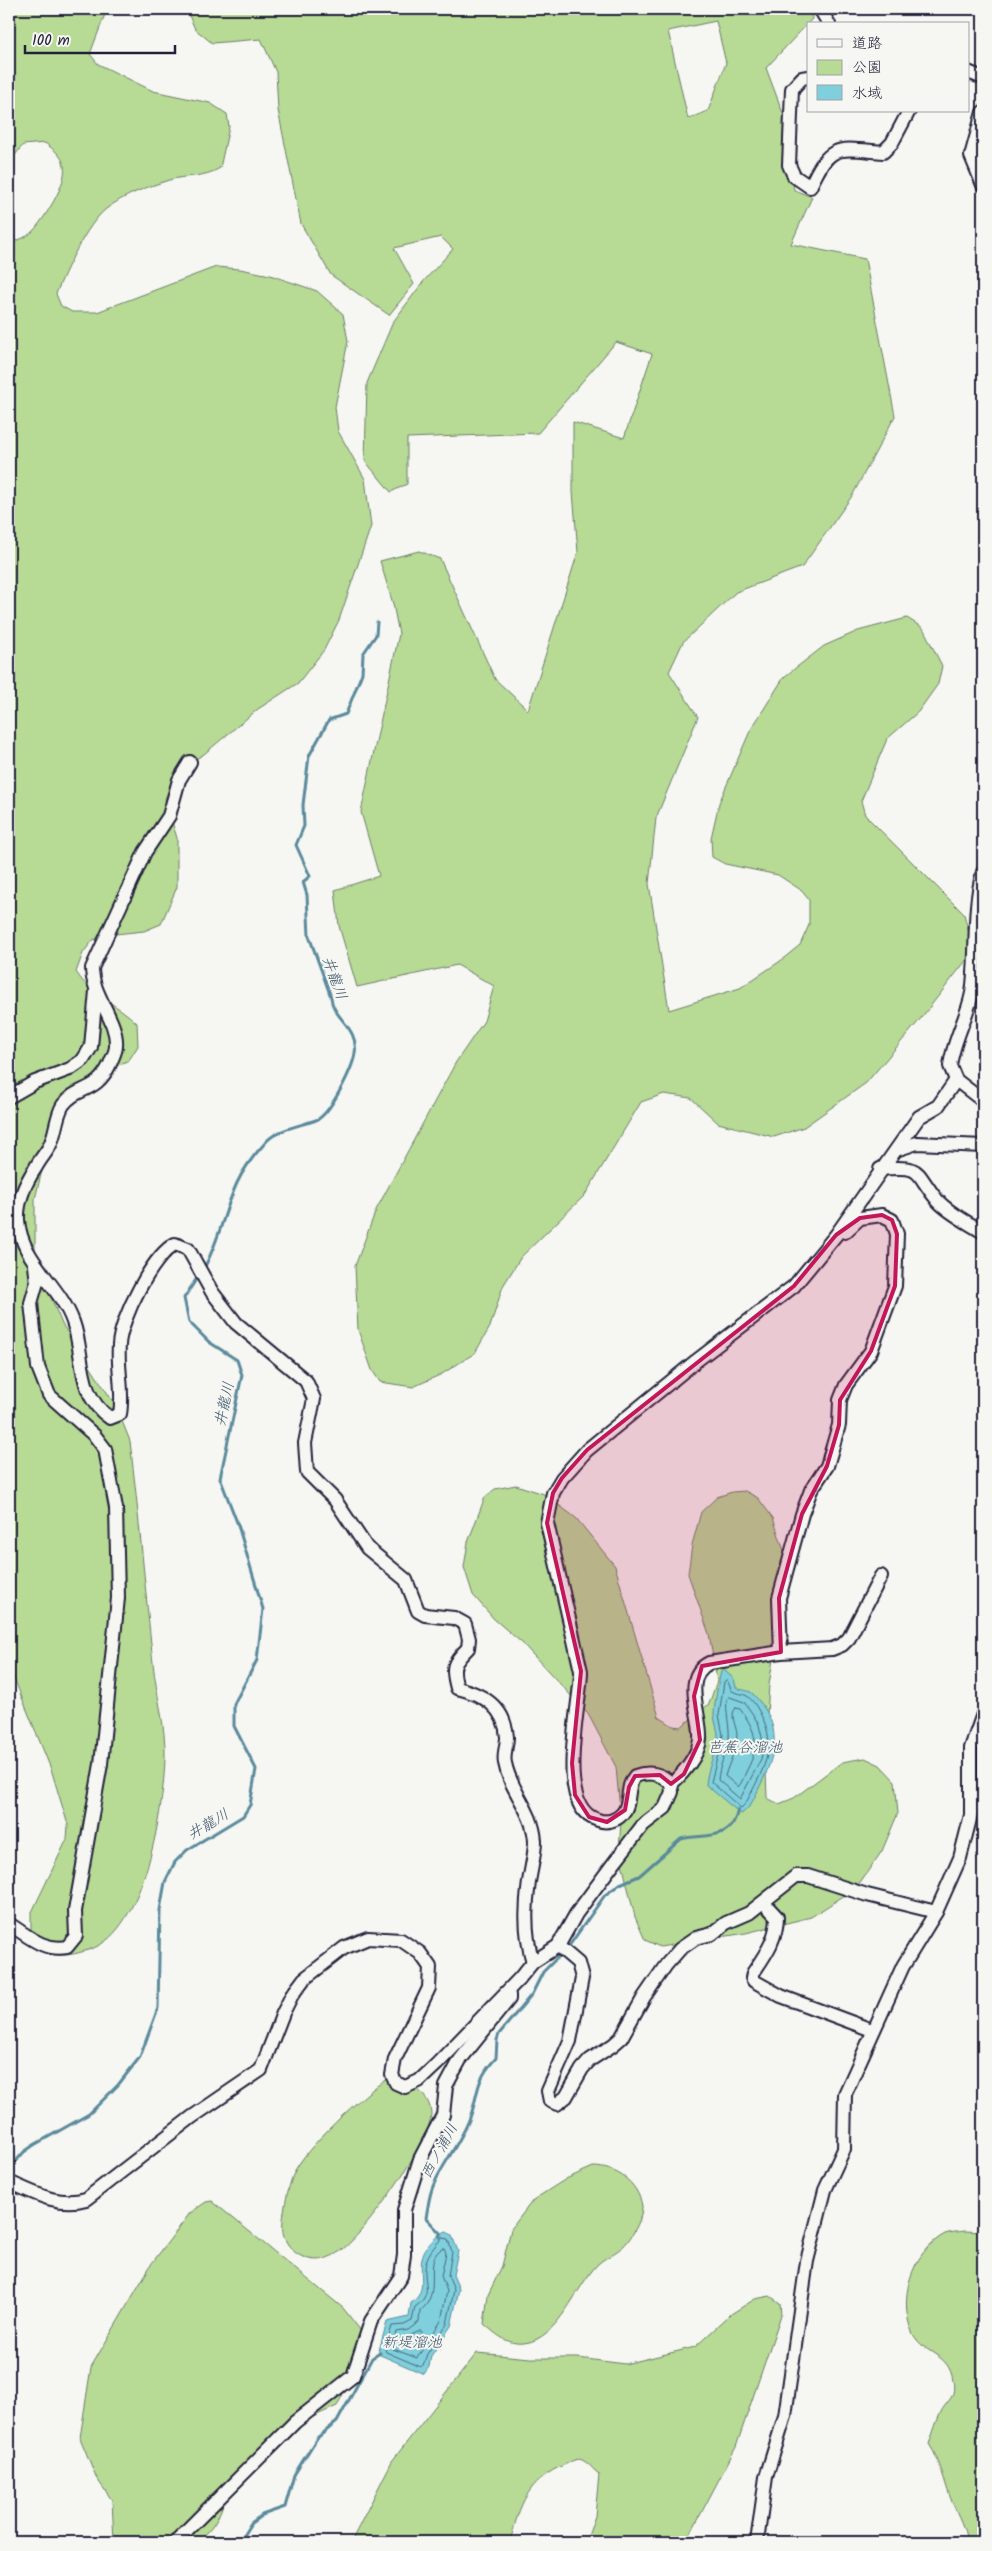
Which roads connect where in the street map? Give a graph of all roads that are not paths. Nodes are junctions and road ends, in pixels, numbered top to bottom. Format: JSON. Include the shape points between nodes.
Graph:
{"nodes":[{"id":1,"x":820,"y":9,"type":"edge"},
{"id":2,"x":828,"y":22,"type":"edge"},
{"id":3,"x":970,"y":73,"type":"edge"},
{"id":4,"x":807,"y":77,"type":"edge"},
{"id":5,"x":983,"y":78,"type":"edge"},
{"id":6,"x":908,"y":112,"type":"edge"},
{"id":7,"x":983,"y":112,"type":"edge"},
{"id":8,"x":983,"y":185,"type":"edge"},
{"id":9,"x":190,"y":762,"type":"dead end"},
{"id":10,"x":983,"y":872,"type":"edge"},
{"id":11,"x":96,"y":991,"type":"junction"},
{"id":12,"x":956,"y":1080,"type":"junction"},
{"id":13,"x":9,"y":1097,"type":"edge"},
{"id":14,"x":983,"y":1101,"type":"edge"},
{"id":15,"x":983,"y":1146,"type":"edge"},
{"id":16,"x":898,"y":1149,"type":"junction"},
{"id":17,"x":880,"y":1169,"type":"junction"},
{"id":18,"x":983,"y":1232,"type":"edge"},
{"id":19,"x":836,"y":1235,"type":"junction"},
{"id":20,"x":35,"y":1266,"type":"junction"},
{"id":21,"x":881,"y":1576,"type":"dead end"},
{"id":22,"x":781,"y":1652,"type":"junction"},
{"id":23,"x":983,"y":1714,"type":"edge"},
{"id":24,"x":671,"y":1784,"type":"junction"},
{"id":25,"x":764,"y":1903,"type":"junction"},
{"id":26,"x":936,"y":1912,"type":"junction"},
{"id":27,"x":9,"y":1924,"type":"edge"},
{"id":28,"x":558,"y":1946,"type":"junction"},
{"id":29,"x":532,"y":1962,"type":"junction"},
{"id":30,"x":509,"y":1987,"type":"junction"},
{"id":31,"x":872,"y":2030,"type":"junction"},
{"id":32,"x":9,"y":2182,"type":"edge"},
{"id":33,"x":175,"y":2542,"type":"edge"},
{"id":34,"x":757,"y":2542,"type":"edge"}],
"edges":[{"from":1,"to":2,"type":"street"},
{"from":3,"to":5,"type":"street"},
{"from":4,"to":6,"type":"street","via":[[792,89],[789,165],[794,176],[810,187],[820,164],[831,152],[884,152]]},
{"from":7,"to":8,"type":"street","via":[[971,156]]},
{"from":9,"to":11,"type":"street","via":[[179,780],[169,816],[144,852],[92,968]]},
{"from":10,"to":12,"type":"street","via":[[978,896],[976,962],[971,996],[950,1066]]},
{"from":11,"to":13,"type":"street","via":[[91,1047],[83,1060]]},
{"from":11,"to":20,"type":"street","via":[[114,1032],[116,1046],[104,1077],[70,1098],[62,1107],[50,1146],[35,1168],[20,1201],[18,1220]]},
{"from":12,"to":14,"type":"street"},
{"from":12,"to":16,"type":"street","via":[[938,1106],[919,1117]]},
{"from":15,"to":16,"type":"street","via":[[917,1143]]},
{"from":16,"to":17,"type":"street"},
{"from":17,"to":18,"type":"street","via":[[905,1167],[915,1170],[939,1202]]},
{"from":17,"to":19,"type":"street"},
{"from":19,"to":22,"type":"street","via":[[846,1232],[860,1218],[882,1215],[892,1220],[897,1234],[895,1286],[871,1351],[846,1385],[827,1466],[811,1490],[802,1514],[779,1598]]},
{"from":19,"to":24,"type":"street","via":[[794,1286],[588,1450],[552,1493],[548,1523],[581,1671],[572,1763],[578,1802],[589,1817],[607,1822],[625,1810],[628,1787],[635,1776],[660,1775]]},
{"from":20,"to":27,"type":"street","via":[[37,1282],[31,1303],[38,1367],[48,1395],[95,1436],[105,1449],[109,1464],[116,1508],[118,1598],[101,1764],[75,1911],[76,1936],[67,1947],[54,1949],[41,1946]]},
{"from":20,"to":29,"type":"street","via":[[64,1302],[74,1323],[82,1376],[101,1411],[110,1418],[120,1414],[118,1344],[131,1307],[157,1259],[175,1244],[188,1249],[212,1292],[236,1323],[306,1381],[314,1399],[305,1443],[307,1472],[335,1500],[367,1548],[406,1580],[418,1611],[454,1618],[465,1624],[468,1648],[456,1660],[453,1672],[457,1688],[492,1701],[505,1724],[505,1763],[532,1821],[535,1843],[526,1897],[526,1943]]},
{"from":21,"to":22,"type":"street","via":[[849,1638],[842,1645],[832,1649]]},
{"from":22,"to":24,"type":"street","via":[[702,1666],[694,1696],[700,1740],[684,1774]]},
{"from":23,"to":26,"type":"street","via":[[971,1748],[972,1815],[960,1858]]},
{"from":24,"to":28,"type":"street","via":[[672,1792],[665,1808],[643,1825],[576,1914]]},
{"from":25,"to":26,"type":"street","via":[[789,1880],[802,1875]]},
{"from":25,"to":28,"type":"street","via":[[680,1949],[644,1996],[620,2038],[590,2060],[566,2097],[557,2104],[550,2101],[548,2091],[570,2041],[582,1978],[578,1963]]},
{"from":25,"to":31,"type":"street","via":[[777,1917],[777,1928],[770,1947],[753,1973],[754,1981],[781,1996]]},
{"from":26,"to":31,"type":"street","via":[[903,1966]]},
{"from":28,"to":29,"type":"street"},
{"from":29,"to":30,"type":"street"},
{"from":30,"to":32,"type":"street","via":[[437,2064],[419,2081],[405,2087],[396,2083],[392,2075],[395,2059],[429,1988],[430,1967],[420,1953],[401,1940],[368,1938],[344,1948],[304,1979],[289,2001],[260,2070],[86,2198],[58,2202]]},
{"from":30,"to":33,"type":"street","via":[[509,1999],[460,2060],[446,2086],[443,2115],[420,2159],[404,2210],[401,2276],[371,2321],[352,2376],[295,2422]]},
{"from":31,"to":34,"type":"street","via":[[845,2094],[844,2149],[817,2215],[807,2261],[785,2416],[766,2477]]}]}
